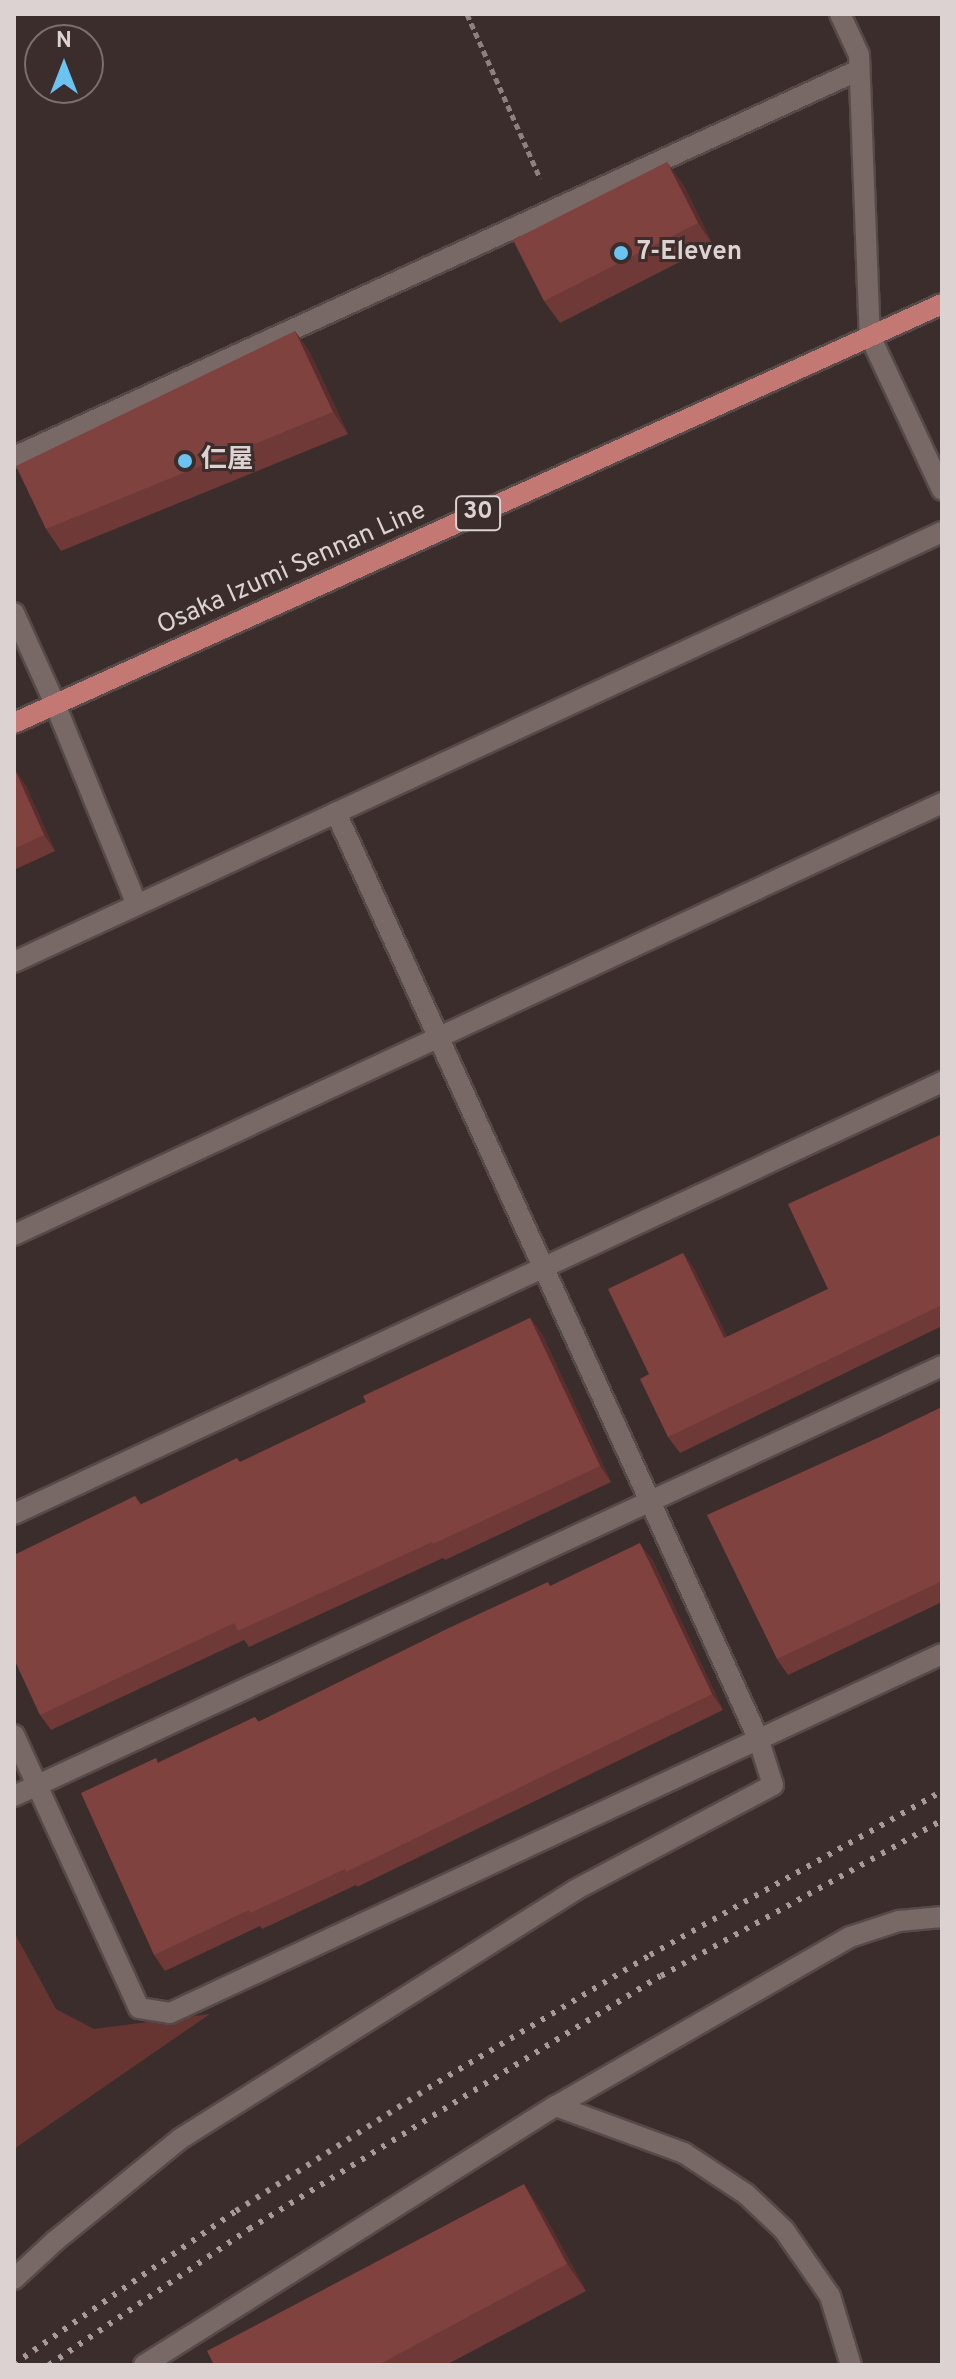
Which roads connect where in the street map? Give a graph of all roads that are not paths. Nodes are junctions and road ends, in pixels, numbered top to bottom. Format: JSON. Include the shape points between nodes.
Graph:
{"nodes":[{"id":1,"x":840,"y":14,"type":"edge"},
{"id":2,"x":859,"y":70,"type":"junction"},
{"id":3,"x":942,"y":304,"type":"edge"},
{"id":4,"x":870,"y":336,"type":"junction"},
{"id":5,"x":14,"y":457,"type":"edge"},
{"id":6,"x":942,"y":490,"type":"edge"},
{"id":7,"x":942,"y":532,"type":"edge"},
{"id":8,"x":14,"y":613,"type":"edge"},
{"id":9,"x":55,"y":704,"type":"junction"},
{"id":10,"x":14,"y":723,"type":"edge"},
{"id":11,"x":942,"y":803,"type":"edge"},
{"id":12,"x":336,"y":813,"type":"junction"},
{"id":13,"x":137,"y":905,"type":"junction"},
{"id":14,"x":14,"y":962,"type":"edge"},
{"id":15,"x":439,"y":1037,"type":"junction"},
{"id":16,"x":942,"y":1082,"type":"edge"},
{"id":17,"x":14,"y":1235,"type":"edge"},
{"id":18,"x":543,"y":1268,"type":"junction"},
{"id":19,"x":942,"y":1366,"type":"edge"},
{"id":20,"x":650,"y":1501,"type":"junction"},
{"id":21,"x":14,"y":1514,"type":"edge"},
{"id":22,"x":942,"y":1654,"type":"edge"},
{"id":23,"x":14,"y":1735,"type":"edge"},
{"id":24,"x":758,"y":1738,"type":"junction"},
{"id":25,"x":37,"y":1785,"type":"junction"},
{"id":26,"x":14,"y":1796,"type":"edge"},
{"id":27,"x":942,"y":1917,"type":"edge"},
{"id":28,"x":556,"y":2106,"type":"junction"},
{"id":29,"x":14,"y":2279,"type":"edge"},
{"id":30,"x":144,"y":2365,"type":"edge"},
{"id":31,"x":851,"y":2365,"type":"edge"}],
"edges":[{"from":1,"to":2,"type":"street","via":[[859,55]]},
{"from":2,"to":4,"type":"street"},
{"from":2,"to":5,"type":"street"},
{"from":3,"to":4,"type":"main road","name":"Osaka Izumi Sennan Line","number":"30"},
{"from":4,"to":6,"type":"street"},
{"from":4,"to":9,"type":"main road","name":"Osaka Izumi Sennan Line","number":"30"},
{"from":7,"to":12,"type":"street"},
{"from":8,"to":9,"type":"street"},
{"from":9,"to":10,"type":"main road","name":"Osaka Izumi Sennan Line","number":"30"},
{"from":9,"to":13,"type":"street"},
{"from":11,"to":15,"type":"street"},
{"from":12,"to":13,"type":"street"},
{"from":12,"to":15,"type":"street"},
{"from":13,"to":14,"type":"street"},
{"from":15,"to":17,"type":"street"},
{"from":15,"to":18,"type":"street"},
{"from":16,"to":18,"type":"street"},
{"from":18,"to":20,"type":"street"},
{"from":18,"to":21,"type":"street"},
{"from":19,"to":20,"type":"street"},
{"from":20,"to":24,"type":"street"},
{"from":20,"to":25,"type":"street"},
{"from":22,"to":24,"type":"street"},
{"from":23,"to":25,"type":"street"},
{"from":24,"to":25,"type":"street","via":[[170,2013],[139,2008]]},
{"from":24,"to":29,"type":"street","via":[[773,1785],[575,1890],[180,2139]]},
{"from":25,"to":26,"type":"street"},
{"from":27,"to":28,"type":"street","via":[[899,1921],[850,1937]]},
{"from":28,"to":30,"type":"street"},
{"from":28,"to":31,"type":"street","via":[[684,2153],[746,2194],[784,2230],[830,2296]]}]}
